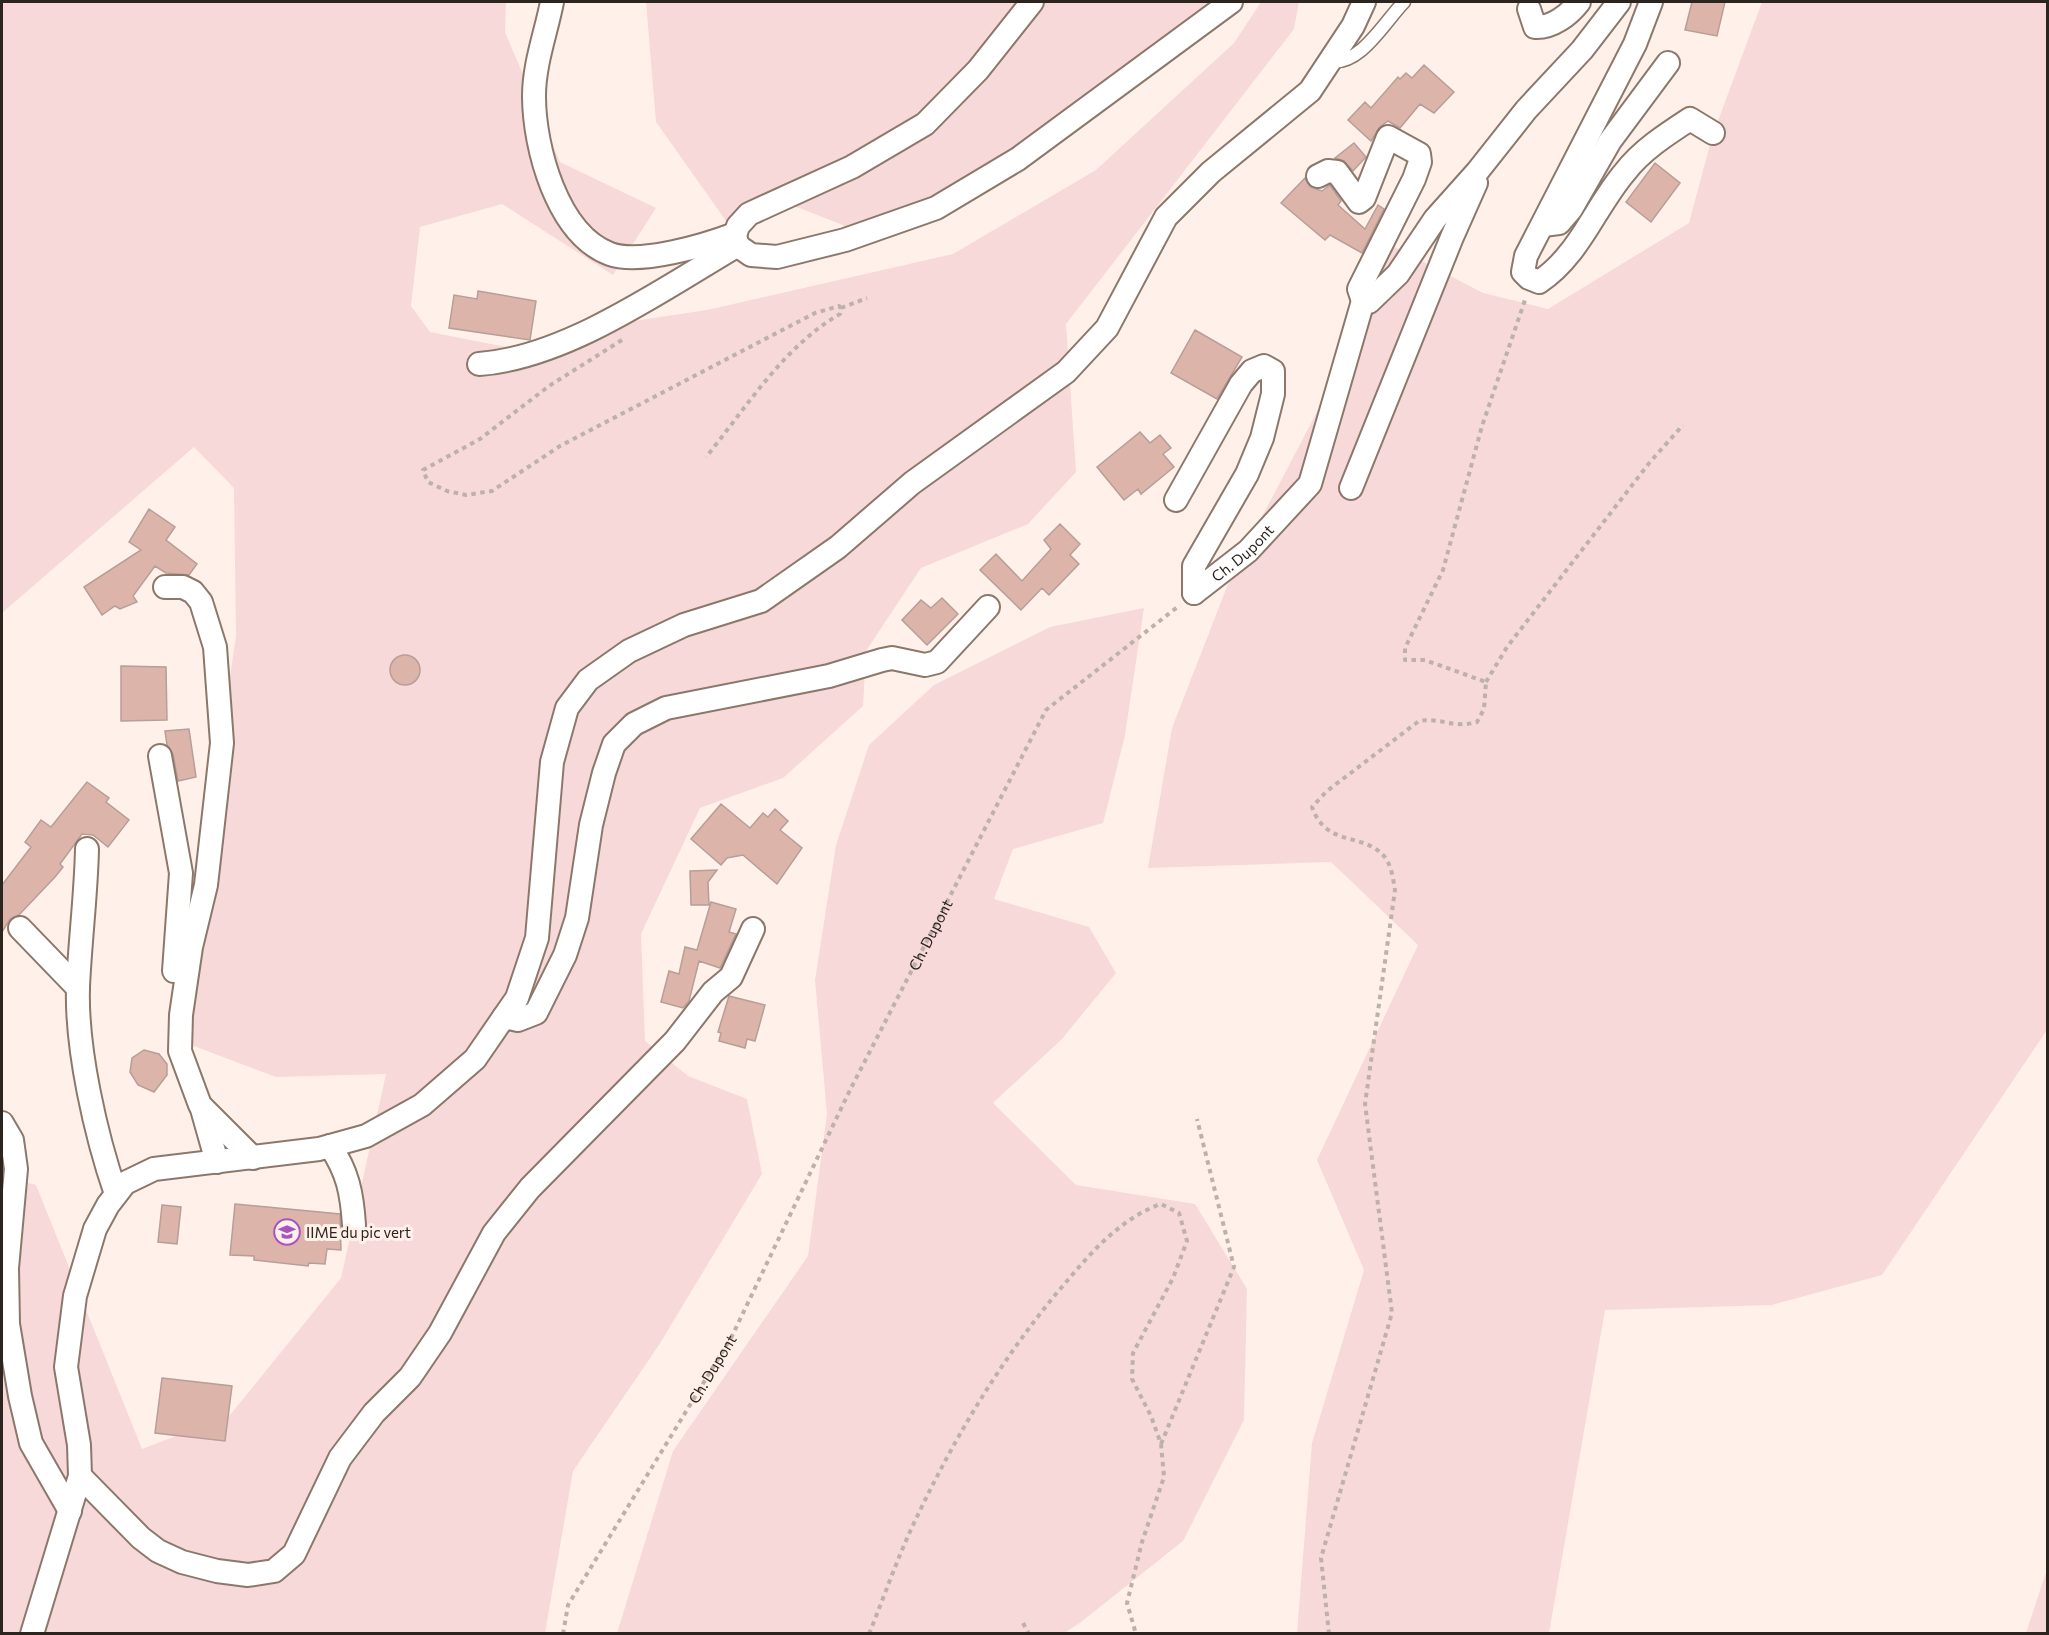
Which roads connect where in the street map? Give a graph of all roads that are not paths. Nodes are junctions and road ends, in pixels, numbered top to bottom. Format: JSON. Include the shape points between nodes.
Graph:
{"nodes":[{"id":1,"x":552,"y":2,"type":"edge"},
{"id":2,"x":1032,"y":2,"type":"edge"},
{"id":3,"x":1231,"y":2,"type":"edge"},
{"id":4,"x":1364,"y":2,"type":"edge"},
{"id":5,"x":1404,"y":2,"type":"edge"},
{"id":6,"x":1578,"y":2,"type":"edge"},
{"id":7,"x":1619,"y":2,"type":"edge"},
{"id":8,"x":1651,"y":2,"type":"edge"},
{"id":9,"x":1529,"y":9,"type":"dead end"},
{"id":10,"x":1329,"y":61,"type":"junction"},
{"id":11,"x":1668,"y":63,"type":"dead end"},
{"id":12,"x":1713,"y":133,"type":"dead end"},
{"id":13,"x":1481,"y":168,"type":"junction"},
{"id":14,"x":1318,"y":176,"type":"dead end"},
{"id":15,"x":1543,"y":225,"type":"junction"},
{"id":16,"x":736,"y":239,"type":"junction"},
{"id":17,"x":1363,"y":301,"type":"junction"},
{"id":18,"x":479,"y":364,"type":"dead end"},
{"id":19,"x":1351,"y":488,"type":"dead end"},
{"id":20,"x":1176,"y":501,"type":"dead end"},
{"id":21,"x":165,"y":587,"type":"dead end"},
{"id":22,"x":988,"y":607,"type":"dead end"},
{"id":23,"x":160,"y":756,"type":"dead end"},
{"id":24,"x":87,"y":849,"type":"dead end"},
{"id":25,"x":20,"y":928,"type":"dead end"},
{"id":26,"x":753,"y":929,"type":"dead end"},
{"id":27,"x":78,"y":988,"type":"junction"},
{"id":28,"x":504,"y":1017,"type":"junction"},
{"id":29,"x":180,"y":1051,"type":"junction"},
{"id":30,"x":200,"y":1105,"type":"junction"},
{"id":31,"x":2,"y":1123,"type":"edge"},
{"id":32,"x":330,"y":1146,"type":"junction"},
{"id":33,"x":253,"y":1158,"type":"junction"},
{"id":34,"x":217,"y":1162,"type":"junction"},
{"id":35,"x":116,"y":1194,"type":"junction"},
{"id":36,"x":354,"y":1225,"type":"dead end"},
{"id":37,"x":80,"y":1476,"type":"junction"},
{"id":38,"x":70,"y":1511,"type":"junction"},
{"id":39,"x":32,"y":1634,"type":"edge"}],
"edges":[{"from":1,"to":16,"type":"street","via":[[537,63],[537,129],[560,206],[580,236],[610,254],[641,255]]},
{"from":2,"to":16,"type":"street","via":[[978,70],[925,124],[852,167],[749,214],[738,226]]},
{"from":3,"to":16,"type":"street","via":[[1018,159],[936,208],[845,240],[777,257],[751,255]]},
{"from":4,"to":10,"type":"street"},
{"from":5,"to":10,"type":"lane","via":[[1358,54],[1348,61]]},
{"from":6,"to":9,"type":"street","via":[[1545,28],[1535,27]]},
{"from":7,"to":13,"type":"street"},
{"from":8,"to":15,"type":"street","via":[[1635,44]]},
{"from":10,"to":28,"type":"street","via":[[1310,91],[1211,172],[1166,217],[1107,328],[1066,372],[912,483],[838,547],[761,601],[684,625],[629,651],[588,680],[567,708],[552,762],[537,939],[517,998]]},
{"from":11,"to":15,"type":"street","via":[[1610,141],[1571,209],[1559,223]]},
{"from":12,"to":15,"type":"street","via":[[1690,119],[1659,140],[1625,172],[1552,273],[1539,282],[1523,272],[1526,256]]},
{"from":13,"to":17,"type":"street","via":[[1435,219],[1398,274],[1369,302]]},
{"from":13,"to":19,"type":"street"},
{"from":14,"to":17,"type":"street","name":"Ch. Dupont","via":[[1337,172],[1359,202],[1388,137],[1419,154],[1414,179],[1359,289]]},
{"from":16,"to":18,"type":"street","via":[[593,329],[503,362]]},
{"from":17,"to":20,"type":"street","name":"Ch. Dupont","via":[[1310,484],[1248,551],[1194,593],[1194,566],[1247,474],[1262,438],[1273,394],[1273,371],[1264,366],[1252,371],[1240,384]]},
{"from":21,"to":29,"type":"street","via":[[183,587],[201,602],[215,647],[222,743],[206,885],[191,947],[181,1015]]},
{"from":22,"to":28,"type":"street","via":[[937,662],[925,665],[892,658],[882,660],[829,676],[666,708],[634,724],[614,744],[604,773],[591,825],[577,918],[565,955],[536,1013],[518,1020]]},
{"from":23,"to":29,"type":"street","via":[[181,873],[174,981]]},
{"from":24,"to":27,"type":"street"},
{"from":25,"to":27,"type":"street"},
{"from":26,"to":37,"type":"street","via":[[731,977],[713,992],[675,1041],[530,1188],[494,1233],[440,1333],[410,1377],[374,1413],[340,1458],[294,1554],[274,1571],[248,1575],[216,1571],[158,1551]]},
{"from":27,"to":35,"type":"street","via":[[83,1056]]},
{"from":28,"to":32,"type":"street","via":[[475,1059],[422,1106],[366,1136]]},
{"from":29,"to":30,"type":"street"},
{"from":30,"to":33,"type":"street"},
{"from":30,"to":34,"type":"street"},
{"from":31,"to":38,"type":"street","via":[[12,1140],[16,1169],[7,1268],[8,1324],[20,1396],[31,1443]]},
{"from":32,"to":33,"type":"street"},
{"from":32,"to":36,"type":"street","via":[[352,1190]]},
{"from":33,"to":34,"type":"street"},
{"from":34,"to":35,"type":"street","via":[[154,1170],[125,1183]]},
{"from":35,"to":37,"type":"street","via":[[95,1229],[75,1296],[66,1367]]},
{"from":37,"to":38,"type":"street"},
{"from":38,"to":39,"type":"street"}]}
